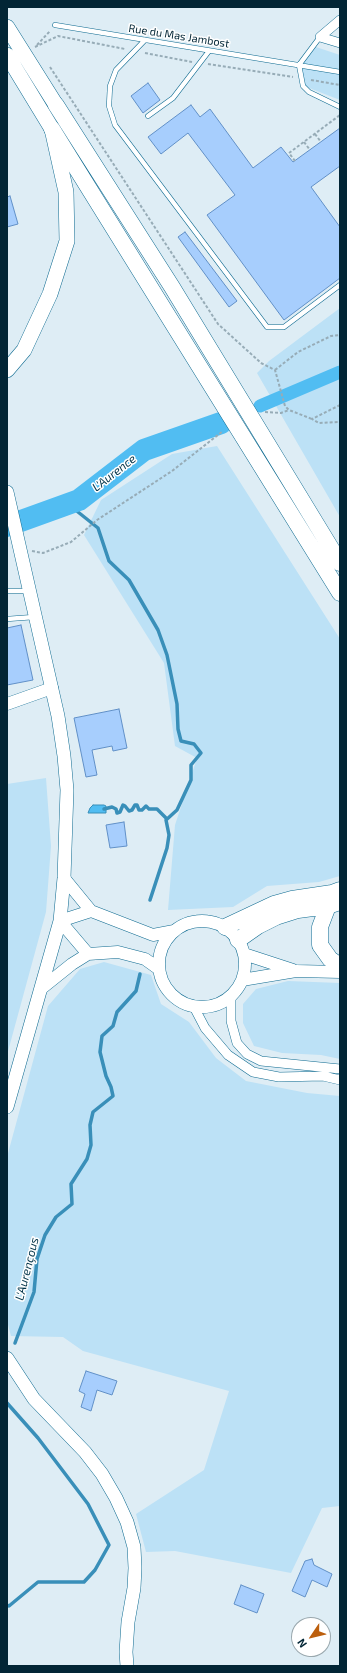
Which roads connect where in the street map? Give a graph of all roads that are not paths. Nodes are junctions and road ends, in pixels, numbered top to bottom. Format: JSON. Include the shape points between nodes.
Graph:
{"nodes":[{"id":1,"x":340,"y":20,"type":"edge"},
{"id":2,"x":55,"y":25,"type":"road end"},
{"id":3,"x":7,"y":27,"type":"edge"},
{"id":4,"x":320,"y":37,"type":"junction"},
{"id":5,"x":145,"y":40,"type":"junction"},
{"id":6,"x":340,"y":43,"type":"edge"},
{"id":7,"x":209,"y":50,"type":"junction"},
{"id":8,"x":7,"y":55,"type":"edge"},
{"id":9,"x":299,"y":65,"type":"junction"},
{"id":10,"x":340,"y":72,"type":"edge"},
{"id":11,"x":56,"y":105,"type":"joint"},
{"id":12,"x":340,"y":107,"type":"edge"},
{"id":13,"x":148,"y":116,"type":"dead end"},
{"id":14,"x":52,"y":129,"type":"junction"},
{"id":15,"x":340,"y":285,"type":"edge"},
{"id":16,"x":7,"y":370,"type":"edge"},
{"id":17,"x":7,"y":492,"type":"edge"},
{"id":18,"x":340,"y":563,"type":"edge"},
{"id":19,"x":29,"y":590,"type":"junction"},
{"id":20,"x":7,"y":591,"type":"edge"},
{"id":21,"x":340,"y":593,"type":"edge"},
{"id":22,"x":34,"y":617,"type":"junction"},
{"id":23,"x":7,"y":619,"type":"edge"},
{"id":24,"x":52,"y":688,"type":"junction"},
{"id":25,"x":7,"y":704,"type":"edge"},
{"id":26,"x":64,"y":878,"type":"junction"},
{"id":27,"x":340,"y":890,"type":"edge"},
{"id":28,"x":334,"y":904,"type":"edge"},
{"id":29,"x":91,"y":911,"type":"junction"},
{"id":30,"x":60,"y":921,"type":"junction"},
{"id":31,"x":225,"y":927,"type":"junction"},
{"id":32,"x":174,"y":931,"type":"junction"},
{"id":33,"x":241,"y":947,"type":"junction"},
{"id":34,"x":88,"y":954,"type":"junction"},
{"id":35,"x":340,"y":966,"type":"edge"},
{"id":36,"x":159,"y":969,"type":"junction"},
{"id":37,"x":296,"y":971,"type":"junction"},
{"id":38,"x":340,"y":972,"type":"edge"},
{"id":39,"x":242,"y":980,"type":"junction"},
{"id":40,"x":42,"y":988,"type":"junction"},
{"id":41,"x":231,"y":997,"type":"junction"},
{"id":42,"x":194,"y":1007,"type":"junction"},
{"id":43,"x":340,"y":1069,"type":"edge"},
{"id":44,"x":340,"y":1080,"type":"edge"},
{"id":45,"x":7,"y":1107,"type":"edge"},
{"id":46,"x":7,"y":1358,"type":"edge"},
{"id":47,"x":127,"y":1666,"type":"edge"}],
"edges":[{"from":1,"to":4,"type":"street"},
{"from":2,"to":5,"type":"lane","name":"Rue du Mas Jambost"},
{"from":3,"to":11,"type":"main road"},
{"from":4,"to":6,"type":"street"},
{"from":4,"to":9,"type":"lane"},
{"from":5,"to":7,"type":"lane","name":"Rue du Mas Jambost"},
{"from":5,"to":15,"type":"lane","via":[[116,70],[110,86],[109,106],[115,125],[267,326],[284,327]]},
{"from":7,"to":9,"type":"lane","name":"Rue du Mas Jambost"},
{"from":7,"to":13,"type":"lane","via":[[173,98]]},
{"from":8,"to":14,"type":"main road"},
{"from":9,"to":10,"type":"lane","name":"Rue du Mas Jambost"},
{"from":9,"to":12,"type":"lane","via":[[303,86],[309,92]]},
{"from":11,"to":18,"type":"highway","via":[[176,293]]},
{"from":14,"to":16,"type":"main road","via":[[66,192],[67,240],[50,294],[28,343]]},
{"from":14,"to":21,"type":"highway"},
{"from":17,"to":19,"type":"main road"},
{"from":19,"to":20,"type":"lane"},
{"from":19,"to":22,"type":"main road"},
{"from":22,"to":23,"type":"lane"},
{"from":22,"to":24,"type":"main road"},
{"from":24,"to":25,"type":"street"},
{"from":24,"to":26,"type":"main road","via":[[67,790]]},
{"from":26,"to":29,"type":"street"},
{"from":26,"to":30,"type":"main road"},
{"from":27,"to":31,"type":"highway","via":[[274,904]]},
{"from":28,"to":33,"type":"highway","via":[[298,910],[276,917],[258,926]]},
{"from":28,"to":35,"type":"highway","via":[[320,928],[320,945],[330,959]]},
{"from":29,"to":30,"type":"street"},
{"from":29,"to":32,"type":"street","via":[[153,935]]},
{"from":30,"to":34,"type":"street"},
{"from":30,"to":40,"type":"main road"},
{"from":31,"to":32,"type":"street","via":[[199,921],[185,924]]},
{"from":31,"to":33,"type":"street"},
{"from":32,"to":36,"type":"street","via":[[165,942],[160,955]]},
{"from":33,"to":37,"type":"street"},
{"from":33,"to":39,"type":"street","via":[[245,967]]},
{"from":34,"to":36,"type":"street","via":[[118,952],[145,959]]},
{"from":34,"to":40,"type":"street"},
{"from":36,"to":42,"type":"street","via":[[170,993],[181,1002]]},
{"from":37,"to":38,"type":"street"},
{"from":37,"to":39,"type":"street"},
{"from":39,"to":41,"type":"street"},
{"from":40,"to":45,"type":"main road"},
{"from":41,"to":42,"type":"street","via":[[220,1004]]},
{"from":41,"to":43,"type":"street","via":[[231,1021],[237,1043],[247,1054],[261,1061]]},
{"from":42,"to":44,"type":"street","via":[[205,1028],[228,1055],[254,1072],[279,1077],[323,1076]]},
{"from":46,"to":47,"type":"main road","via":[[34,1399],[85,1452],[102,1474],[127,1522],[134,1548],[135,1568],[128,1622]]}]}
